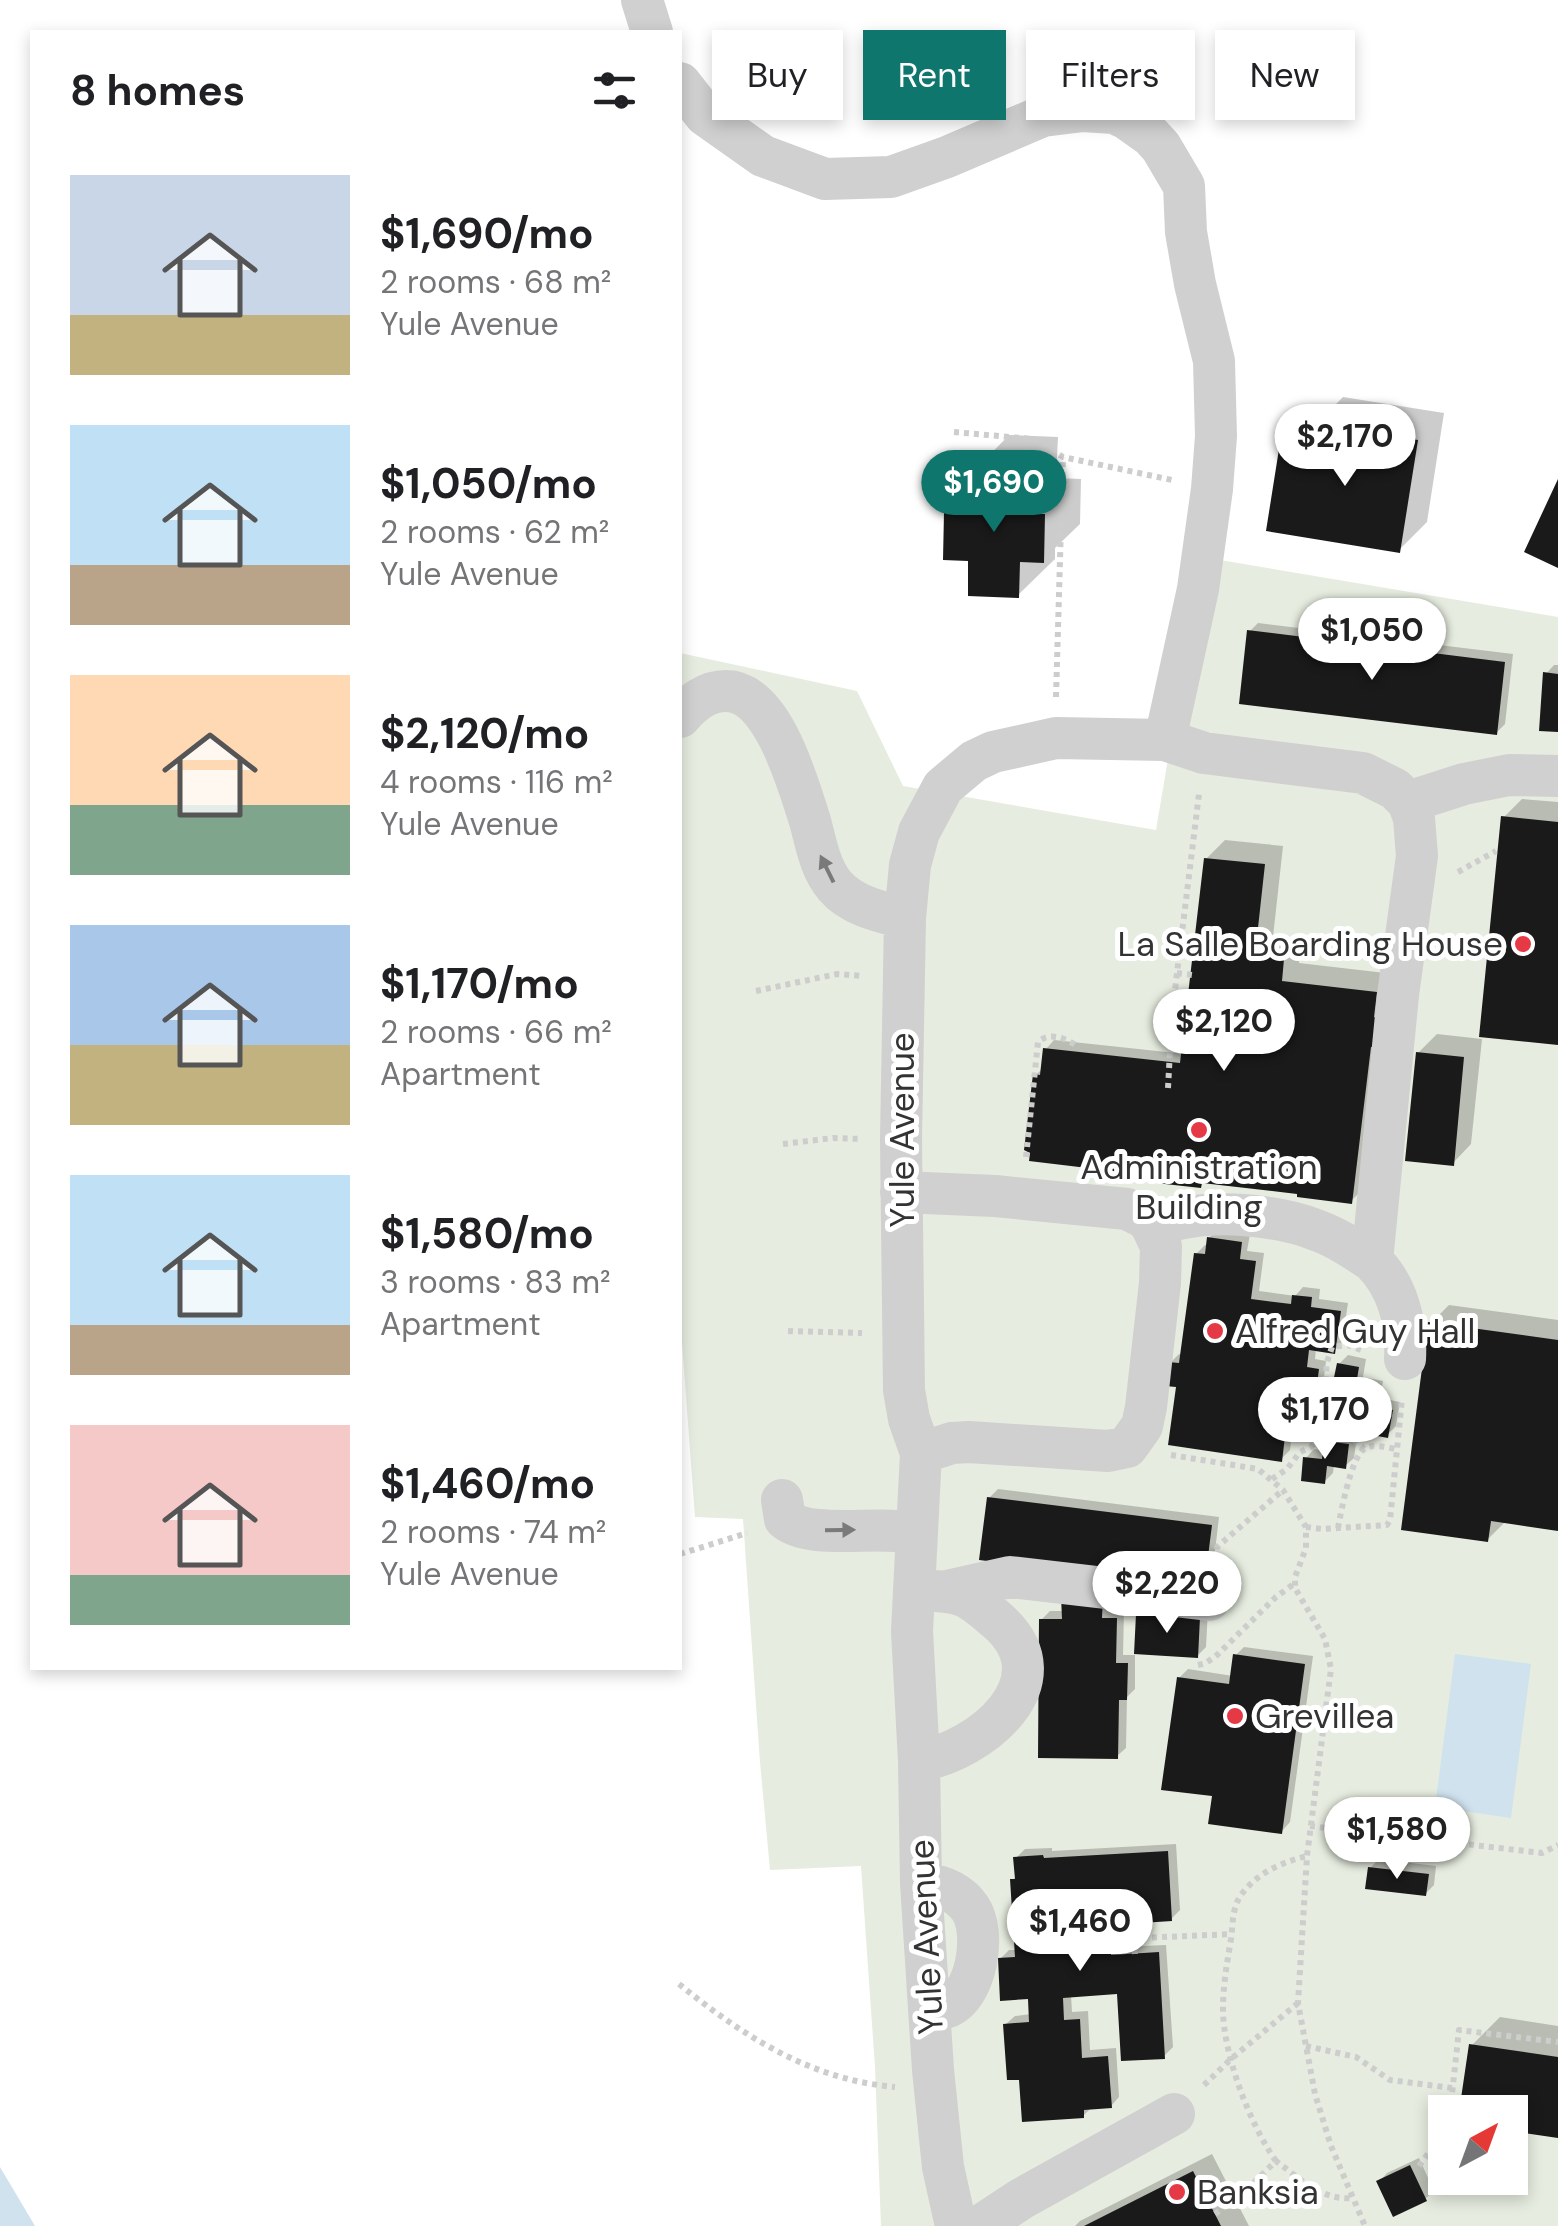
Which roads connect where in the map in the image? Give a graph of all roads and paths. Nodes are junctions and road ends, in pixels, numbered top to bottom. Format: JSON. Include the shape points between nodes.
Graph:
{"nodes":[{"id":1,"x":642,"y":0,"type":"edge"},
{"id":2,"x":651,"y":30,"type":"edge"},
{"id":3,"x":682,"y":86,"type":"edge"},
{"id":4,"x":954,"y":432,"type":"dead end"},
{"id":5,"x":1064,"y":457,"type":"junction"},
{"id":6,"x":1212,"y":489,"type":"junction"},
{"id":7,"x":682,"y":715,"type":"edge"},
{"id":8,"x":1056,"y":738,"type":"junction"},
{"id":9,"x":1184,"y":746,"type":"junction"},
{"id":10,"x":1558,"y":776,"type":"edge"},
{"id":11,"x":1408,"y":802,"type":"junction"},
{"id":12,"x":1496,"y":851,"type":"dead end"},
{"id":13,"x":1452,"y":876,"type":"dead end"},
{"id":14,"x":905,"y":918,"type":"junction"},
{"id":15,"x":1177,"y":973,"type":"junction"},
{"id":16,"x":1192,"y":975,"type":"dead end"},
{"id":17,"x":865,"y":976,"type":"dead end"},
{"id":18,"x":756,"y":991,"type":"dead end"},
{"id":19,"x":1172,"y":1014,"type":"junction"},
{"id":20,"x":1187,"y":1016,"type":"dead end"},
{"id":21,"x":1080,"y":1047,"type":"dead end"},
{"id":22,"x":1168,"y":1088,"type":"dead end"},
{"id":23,"x":832,"y":1138,"type":"dead end"},
{"id":24,"x":784,"y":1144,"type":"dead end"},
{"id":25,"x":901,"y":1192,"type":"junction"},
{"id":26,"x":1021,"y":1198,"type":"junction"},
{"id":27,"x":1151,"y":1225,"type":"junction"},
{"id":28,"x":1372,"y":1260,"type":"junction"},
{"id":29,"x":788,"y":1330,"type":"dead end"},
{"id":30,"x":838,"y":1332,"type":"dead end"},
{"id":31,"x":1396,"y":1380,"type":"junction"},
{"id":32,"x":1302,"y":1402,"type":"dead end"},
{"id":33,"x":1323,"y":1404,"type":"junction"},
{"id":34,"x":1322,"y":1416,"type":"junction"},
{"id":35,"x":1132,"y":1442,"type":"junction"},
{"id":36,"x":1364,"y":1450,"type":"junction"},
{"id":37,"x":1397,"y":1450,"type":"junction"},
{"id":38,"x":921,"y":1453,"type":"junction"},
{"id":39,"x":1272,"y":1479,"type":"junction"},
{"id":40,"x":1283,"y":1490,"type":"junction"},
{"id":41,"x":784,"y":1510,"type":"joint"},
{"id":42,"x":1306,"y":1526,"type":"junction"},
{"id":43,"x":1338,"y":1528,"type":"junction"},
{"id":44,"x":917,"y":1534,"type":"junction"},
{"id":45,"x":682,"y":1553,"type":"edge"},
{"id":46,"x":1295,"y":1583,"type":"junction"},
{"id":47,"x":931,"y":1590,"type":"junction"},
{"id":48,"x":1209,"y":1600,"type":"joint"},
{"id":49,"x":1198,"y":1665,"type":"dead end"},
{"id":50,"x":919,"y":1761,"type":"junction"},
{"id":51,"x":1310,"y":1826,"type":"junction"},
{"id":52,"x":1558,"y":1846,"type":"edge"},
{"id":53,"x":1307,"y":1856,"type":"junction"},
{"id":54,"x":1232,"y":1934,"type":"junction"},
{"id":55,"x":1135,"y":1954,"type":"dead end"},
{"id":56,"x":679,"y":1984,"type":"dead end"},
{"id":57,"x":1298,"y":2003,"type":"junction"},
{"id":58,"x":1558,"y":2042,"type":"edge"},
{"id":59,"x":1306,"y":2046,"type":"junction"},
{"id":60,"x":1231,"y":2059,"type":"junction"},
{"id":61,"x":913,"y":2088,"type":"dead end"},
{"id":62,"x":1452,"y":2088,"type":"junction"},
{"id":63,"x":1451,"y":2095,"type":"edge"},
{"id":64,"x":1174,"y":2114,"type":"joint"},
{"id":65,"x":1428,"y":2154,"type":"edge"},
{"id":66,"x":1276,"y":2162,"type":"junction"},
{"id":67,"x":1419,"y":2166,"type":"dead end"},
{"id":68,"x":1352,"y":2198,"type":"junction"},
{"id":69,"x":1215,"y":2214,"type":"dead end"},
{"id":70,"x":956,"y":2226,"type":"edge"},
{"id":71,"x":980,"y":2226,"type":"edge"},
{"id":72,"x":1364,"y":2226,"type":"edge"}],
"edges":[{"from":1,"to":2,"type":"street"},
{"from":3,"to":6,"type":"street","via":[[705,115],[763,156],[826,178],[891,177],[1043,116],[1114,113],[1151,136],[1184,186],[1186,232],[1214,361]]},
{"from":4,"to":5,"type":"path","via":[[1032,439]]},
{"from":5,"to":6,"type":"path"},
{"from":5,"to":8,"type":"path"},
{"from":6,"to":9,"type":"street"},
{"from":14,"to":7,"type":"street","one_way":true,"via":[[859,903],[831,880],[787,760],[759,706],[741,694],[712,692]]},
{"from":8,"to":9,"type":"street","name":"Yule Avenue"},
{"from":8,"to":14,"type":"street","name":"Yule Avenue","via":[[993,752],[943,787],[919,832]]},
{"from":9,"to":11,"type":"street","name":"Yule Avenue","via":[[1364,774]]},
{"from":9,"to":15,"type":"path"},
{"from":10,"to":11,"type":"street","via":[[1489,778]]},
{"from":11,"to":28,"type":"street","via":[[1417,856]]},
{"from":12,"to":13,"type":"path"},
{"from":14,"to":25,"type":"street","name":"Yule Avenue"},
{"from":15,"to":16,"type":"path"},
{"from":15,"to":19,"type":"path"},
{"from":17,"to":18,"type":"path","via":[[837,974]]},
{"from":19,"to":20,"type":"path"},
{"from":19,"to":22,"type":"path"},
{"from":21,"to":26,"type":"path","via":[[1058,1037],[1038,1042]]},
{"from":23,"to":24,"type":"path"},
{"from":25,"to":26,"type":"street"},
{"from":25,"to":38,"type":"street","name":"Yule Avenue","via":[[904,1390]]},
{"from":26,"to":27,"type":"street","via":[[1127,1210]]},
{"from":27,"to":28,"type":"street","via":[[1238,1214],[1314,1229]]},
{"from":27,"to":35,"type":"street","via":[[1161,1246],[1161,1270],[1146,1407]]},
{"from":28,"to":31,"type":"street","via":[[1396,1298],[1406,1339]]},
{"from":29,"to":30,"type":"path"},
{"from":31,"to":33,"type":"path","via":[[1362,1350],[1332,1346]]},
{"from":31,"to":37,"type":"path"},
{"from":32,"to":33,"type":"path"},
{"from":33,"to":34,"type":"path"},
{"from":34,"to":36,"type":"path"},
{"from":34,"to":39,"type":"path","via":[[1312,1447]]},
{"from":35,"to":38,"type":"street","via":[[1108,1450],[952,1443]]},
{"from":35,"to":39,"type":"path","via":[[1258,1470]]},
{"from":36,"to":37,"type":"path"},
{"from":36,"to":43,"type":"path"},
{"from":37,"to":43,"type":"path","via":[[1387,1525]]},
{"from":38,"to":44,"type":"street","name":"Yule Avenue"},
{"from":39,"to":40,"type":"path"},
{"from":40,"to":42,"type":"path"},
{"from":40,"to":48,"type":"path","via":[[1217,1547]]},
{"from":41,"to":44,"type":"street","one_way":true,"via":[[791,1524],[812,1531]]},
{"from":41,"to":45,"type":"path","via":[[763,1531]]},
{"from":42,"to":43,"type":"path"},
{"from":42,"to":46,"type":"path"},
{"from":44,"to":47,"type":"street","name":"Yule Avenue"},
{"from":46,"to":49,"type":"path"},
{"from":46,"to":51,"type":"path","via":[[1325,1639],[1331,1669]]},
{"from":47,"to":48,"type":"street","via":[[1010,1577]]},
{"from":47,"to":50,"type":"street","name":"Yule Avenue","via":[[912,1630]]},
{"from":47,"to":50,"type":"street","via":[[972,1600],[1010,1634],[1022,1672],[1016,1698],[990,1728],[956,1750]]},
{"from":50,"to":70,"type":"street","name":"Yule Avenue","via":[[929,2010],[943,2167]]},
{"from":51,"to":52,"type":"path","via":[[1542,1853]]},
{"from":51,"to":53,"type":"path"},
{"from":53,"to":54,"type":"path","via":[[1275,1866],[1248,1887],[1233,1912]]},
{"from":53,"to":57,"type":"path"},
{"from":54,"to":55,"type":"path","via":[[1142,1938]]},
{"from":54,"to":60,"type":"path","via":[[1222,2013]]},
{"from":56,"to":61,"type":"path","via":[[803,2065]]},
{"from":57,"to":59,"type":"path"},
{"from":57,"to":60,"type":"path"},
{"from":58,"to":62,"type":"path","via":[[1459,2030]]},
{"from":59,"to":62,"type":"path","via":[[1356,2056],[1390,2080]]},
{"from":59,"to":68,"type":"path","via":[[1315,2094]]},
{"from":60,"to":64,"type":"path"},
{"from":60,"to":66,"type":"path"},
{"from":62,"to":63,"type":"path"},
{"from":64,"to":71,"type":"street"},
{"from":65,"to":67,"type":"path"},
{"from":66,"to":68,"type":"path","via":[[1321,2192]]},
{"from":66,"to":69,"type":"path"},
{"from":68,"to":72,"type":"path"}]}
